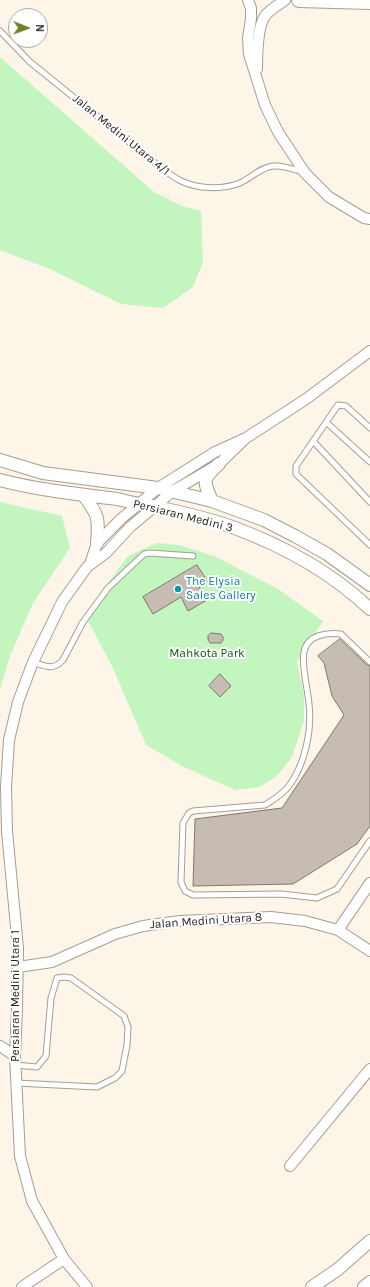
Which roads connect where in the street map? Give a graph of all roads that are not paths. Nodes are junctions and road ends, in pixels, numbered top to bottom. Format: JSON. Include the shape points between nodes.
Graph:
{"nodes":[{"id":1,"x":248,"y":0,"type":"edge"},
{"id":2,"x":285,"y":0,"type":"edge"},
{"id":3,"x":299,"y":0,"type":"edge"},
{"id":4,"x":370,"y":2,"type":"edge"},
{"id":5,"x":0,"y":31,"type":"edge"},
{"id":6,"x":256,"y":75,"type":"junction"},
{"id":7,"x":306,"y":173,"type":"junction"},
{"id":8,"x":370,"y":219,"type":"edge"},
{"id":9,"x":370,"y":351,"type":"edge"},
{"id":10,"x":326,"y":422,"type":"junction"},
{"id":11,"x":370,"y":428,"type":"edge"},
{"id":12,"x":246,"y":438,"type":"junction"},
{"id":13,"x":312,"y":441,"type":"junction"},
{"id":14,"x":0,"y":460,"type":"edge"},
{"id":15,"x":370,"y":462,"type":"edge"},
{"id":16,"x":219,"y":464,"type":"junction"},
{"id":17,"x":0,"y":480,"type":"edge"},
{"id":18,"x":158,"y":488,"type":"junction"},
{"id":19,"x":173,"y":491,"type":"junction"},
{"id":20,"x":84,"y":496,"type":"junction"},
{"id":21,"x":212,"y":501,"type":"junction"},
{"id":22,"x":370,"y":502,"type":"edge"},
{"id":23,"x":139,"y":504,"type":"junction"},
{"id":24,"x":154,"y":507,"type":"junction"},
{"id":25,"x":97,"y":543,"type":"junction"},
{"id":26,"x":370,"y":546,"type":"edge"},
{"id":27,"x":193,"y":556,"type":"dead end"},
{"id":28,"x":90,"y":564,"type":"junction"},
{"id":29,"x":370,"y":585,"type":"edge"},
{"id":30,"x":370,"y":609,"type":"edge"},
{"id":31,"x":33,"y":662,"type":"junction"},
{"id":32,"x":370,"y":662,"type":"edge"},
{"id":33,"x":370,"y":841,"type":"edge"},
{"id":34,"x":370,"y":883,"type":"edge"},
{"id":35,"x":338,"y":930,"type":"junction"},
{"id":36,"x":370,"y":951,"type":"edge"},
{"id":37,"x":18,"y":967,"type":"junction"},
{"id":38,"x":0,"y":1046,"type":"edge"},
{"id":39,"x":15,"y":1061,"type":"junction"},
{"id":40,"x":370,"y":1069,"type":"edge"},
{"id":41,"x":16,"y":1083,"type":"junction"},
{"id":42,"x":290,"y":1166,"type":"dead end"},
{"id":43,"x":370,"y":1241,"type":"edge"},
{"id":44,"x":64,"y":1259,"type":"junction"},
{"id":45,"x":370,"y":1282,"type":"edge"},
{"id":46,"x":22,"y":1287,"type":"edge"},
{"id":47,"x":87,"y":1287,"type":"edge"},
{"id":48,"x":312,"y":1287,"type":"edge"},
{"id":49,"x":364,"y":1287,"type":"edge"}],
"edges":[{"from":1,"to":6,"type":"street","via":[[251,8],[249,54]]},
{"from":2,"to":6,"type":"street","via":[[265,16],[259,36]]},
{"from":3,"to":4,"type":"main road"},
{"from":5,"to":7,"type":"lane","name":"Jalan Medini Utara 4/1","via":[[30,62],[165,171],[181,181],[202,187],[224,187],[240,183],[271,166]]},
{"from":6,"to":7,"type":"street","via":[[265,105],[278,132]]},
{"from":7,"to":8,"type":"street","via":[[329,197]]},
{"from":9,"to":12,"type":"street","name":"Persiaran Medini Utara 1","via":[[306,399]]},
{"from":10,"to":11,"type":"lane","via":[[338,404],[342,404]]},
{"from":10,"to":13,"type":"lane"},
{"from":10,"to":15,"type":"lane"},
{"from":12,"to":16,"type":"street","name":"Persiaran Medini Utara 1"},
{"from":12,"to":18,"type":"street","name":"Persiaran Medini Utara 1","via":[[215,452]]},
{"from":13,"to":22,"type":"lane"},
{"from":13,"to":26,"type":"lane","via":[[296,466],[296,474]]},
{"from":14,"to":18,"type":"street","name":"Persiaran Medini 3","via":[[44,473]]},
{"from":16,"to":19,"type":"street","name":"Persiaran Medini Utara 1"},
{"from":16,"to":21,"type":"street","via":[[207,475],[205,482]]},
{"from":17,"to":20,"type":"street","name":"Persiaran Medini 3"},
{"from":18,"to":19,"type":"street","name":"Persiaran Medini 3"},
{"from":18,"to":23,"type":"street","name":"Persiaran Medini Utara 1"},
{"from":19,"to":21,"type":"street","name":"Persiaran Medini 3"},
{"from":19,"to":24,"type":"street","name":"Persiaran Medini Utara 1"},
{"from":20,"to":23,"type":"street","name":"Persiaran Medini 3"},
{"from":20,"to":25,"type":"street","via":[[96,513]]},
{"from":21,"to":29,"type":"street","name":"Persiaran Medini 3","via":[[264,520],[295,536],[327,554]]},
{"from":23,"to":24,"type":"street","name":"Persiaran Medini 3"},
{"from":23,"to":25,"type":"street","name":"Persiaran Medini Utara 1"},
{"from":24,"to":28,"type":"street","name":"Persiaran Medini Utara 1","via":[[130,527],[106,553]]},
{"from":24,"to":30,"type":"street","name":"Persiaran Medini 3","via":[[235,528],[273,544],[313,566],[359,598]]},
{"from":25,"to":28,"type":"street","name":"Persiaran Medini Utara 1"},
{"from":27,"to":31,"type":"lane","via":[[144,554],[108,588],[83,622],[58,666]]},
{"from":28,"to":31,"type":"street","name":"Persiaran Medini Utara 1","via":[[62,602]]},
{"from":31,"to":37,"type":"street","name":"Persiaran Medini Utara 1","via":[[18,702],[9,740],[6,787]]},
{"from":32,"to":33,"type":"lane","via":[[341,634],[320,634],[308,644],[304,652],[304,662],[310,715],[303,758],[296,776],[288,787],[265,805],[189,813],[183,822],[181,882],[185,891],[193,895],[280,894],[317,898],[337,889]]},
{"from":34,"to":35,"type":"street"},
{"from":35,"to":36,"type":"street","name":"Jalan Medini Utara 8"},
{"from":35,"to":37,"type":"street","name":"Jalan Medini Utara 8","via":[[305,921],[271,917],[180,921],[143,926],[115,934],[52,962]]},
{"from":37,"to":39,"type":"street","name":"Persiaran Medini Utara 1"},
{"from":38,"to":39,"type":"street"},
{"from":39,"to":41,"type":"street","name":"Persiaran Medini Utara 1"},
{"from":39,"to":41,"type":"lane","via":[[37,1067],[46,1056],[51,998],[57,978],[71,978],[124,1016],[128,1027],[122,1071],[115,1078],[97,1087]]},
{"from":40,"to":42,"type":"street"},
{"from":41,"to":44,"type":"street","name":"Persiaran Medini Utara 1","via":[[20,1156],[32,1202]]},
{"from":43,"to":48,"type":"street","via":[[337,1270]]},
{"from":44,"to":46,"type":"street"},
{"from":44,"to":47,"type":"street","name":"Persiaran Medini Utara 1"},
{"from":45,"to":49,"type":"street"}]}
